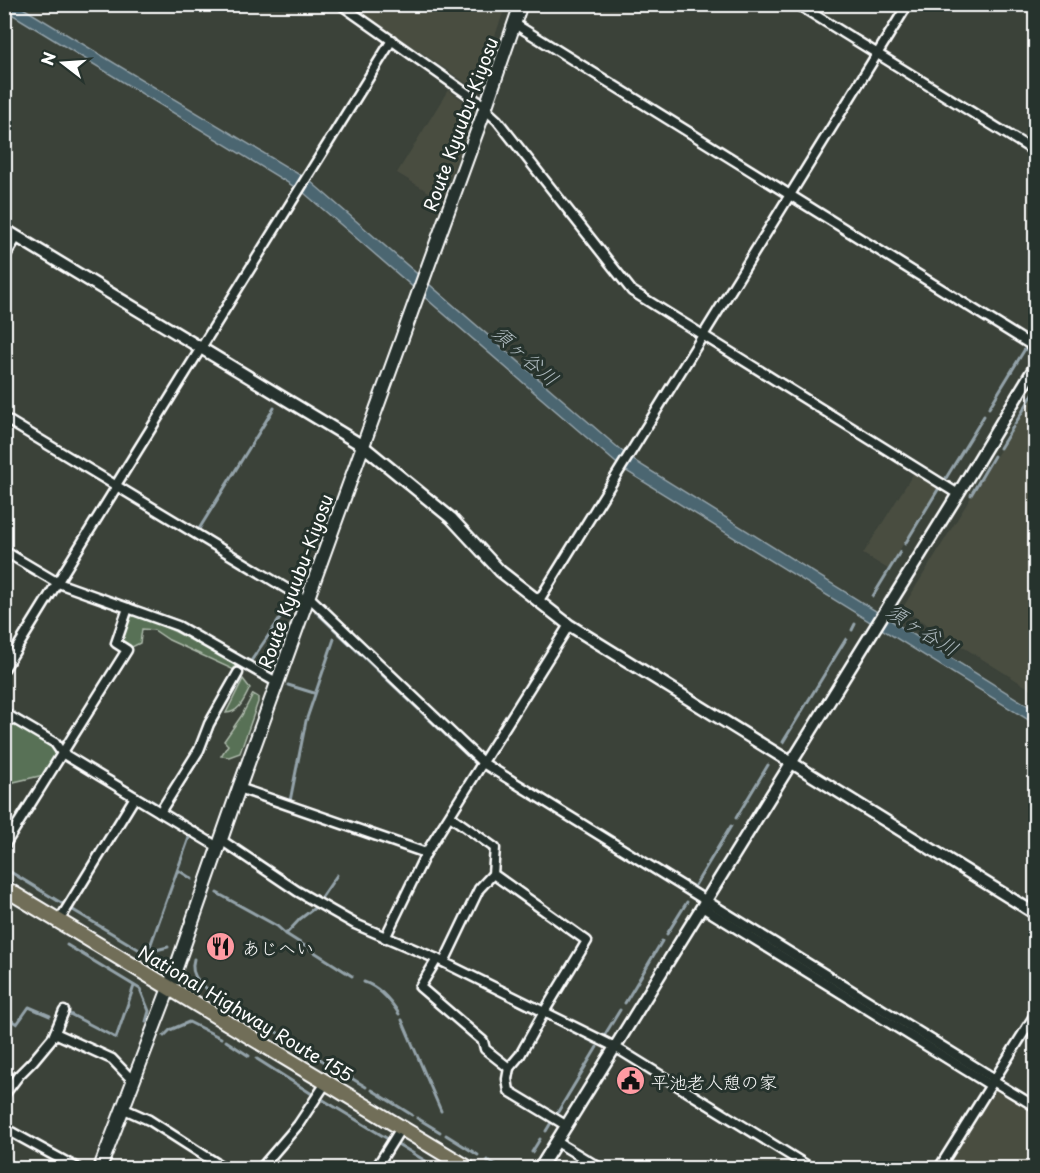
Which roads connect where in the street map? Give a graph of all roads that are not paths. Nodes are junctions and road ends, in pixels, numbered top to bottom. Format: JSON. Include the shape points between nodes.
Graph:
{"nodes":[{"id":1,"x":340,"y":4,"type":"edge"},
{"id":2,"x":521,"y":4,"type":"edge"},
{"id":3,"x":796,"y":4,"type":"edge"},
{"id":4,"x":908,"y":4,"type":"edge"},
{"id":5,"x":515,"y":24,"type":"junction"},
{"id":6,"x":392,"y":40,"type":"junction"},
{"id":7,"x":878,"y":54,"type":"junction"},
{"id":8,"x":486,"y":108,"type":"junction"},
{"id":9,"x":1035,"y":152,"type":"edge"},
{"id":10,"x":790,"y":195,"type":"junction"},
{"id":11,"x":4,"y":230,"type":"edge"},
{"id":12,"x":17,"y":237,"type":"junction"},
{"id":13,"x":4,"y":258,"type":"edge"},
{"id":14,"x":704,"y":335,"type":"junction"},
{"id":15,"x":200,"y":348,"type":"junction"},
{"id":16,"x":1035,"y":348,"type":"edge"},
{"id":17,"x":1035,"y":365,"type":"edge"},
{"id":18,"x":4,"y":418,"type":"edge"},
{"id":19,"x":363,"y":446,"type":"junction"},
{"id":20,"x":116,"y":486,"type":"junction"},
{"id":21,"x":958,"y":494,"type":"junction"},
{"id":22,"x":4,"y":551,"type":"edge"},
{"id":23,"x":58,"y":583,"type":"junction"},
{"id":24,"x":308,"y":599,"type":"junction"},
{"id":25,"x":538,"y":602,"type":"junction"},
{"id":26,"x":128,"y":608,"type":"junction"},
{"id":27,"x":569,"y":625,"type":"junction"},
{"id":28,"x":4,"y":669,"type":"edge"},
{"id":29,"x":238,"y":673,"type":"dead end"},
{"id":30,"x":278,"y":683,"type":"junction"},
{"id":31,"x":4,"y":713,"type":"edge"},
{"id":32,"x":62,"y":753,"type":"junction"},
{"id":33,"x":483,"y":763,"type":"junction"},
{"id":34,"x":791,"y":763,"type":"junction"},
{"id":35,"x":239,"y":788,"type":"junction"},
{"id":36,"x":135,"y":797,"type":"junction"},
{"id":37,"x":160,"y":812,"type":"junction"},
{"id":38,"x":450,"y":816,"type":"junction"},
{"id":39,"x":219,"y":844,"type":"junction"},
{"id":40,"x":4,"y":846,"type":"edge"},
{"id":41,"x":426,"y":854,"type":"junction"},
{"id":42,"x":493,"y":874,"type":"junction"},
{"id":43,"x":4,"y":888,"type":"edge"},
{"id":44,"x":704,"y":904,"type":"junction"},
{"id":45,"x":1035,"y":914,"type":"edge"},
{"id":46,"x":59,"y":921,"type":"junction"},
{"id":47,"x":385,"y":938,"type":"junction"},
{"id":48,"x":441,"y":961,"type":"junction"},
{"id":49,"x":169,"y":988,"type":"junction"},
{"id":50,"x":64,"y":1011,"type":"dead end"},
{"id":51,"x":544,"y":1012,"type":"junction"},
{"id":52,"x":1035,"y":1012,"type":"edge"},
{"id":53,"x":55,"y":1034,"type":"junction"},
{"id":54,"x":615,"y":1047,"type":"junction"},
{"id":55,"x":509,"y":1068,"type":"junction"},
{"id":56,"x":133,"y":1081,"type":"junction"},
{"id":57,"x":993,"y":1082,"type":"junction"},
{"id":58,"x":326,"y":1083,"type":"junction"},
{"id":59,"x":4,"y":1095,"type":"edge"},
{"id":60,"x":1035,"y":1107,"type":"edge"},
{"id":61,"x":122,"y":1108,"type":"junction"},
{"id":62,"x":567,"y":1126,"type":"junction"},
{"id":63,"x":4,"y":1128,"type":"edge"},
{"id":64,"x":401,"y":1128,"type":"junction"},
{"id":65,"x":557,"y":1142,"type":"junction"},
{"id":66,"x":77,"y":1168,"type":"edge"},
{"id":67,"x":100,"y":1168,"type":"edge"},
{"id":68,"x":224,"y":1168,"type":"edge"},
{"id":69,"x":261,"y":1168,"type":"edge"},
{"id":70,"x":376,"y":1168,"type":"edge"},
{"id":71,"x":468,"y":1168,"type":"edge"},
{"id":72,"x":540,"y":1168,"type":"edge"},
{"id":73,"x":600,"y":1168,"type":"edge"},
{"id":74,"x":811,"y":1168,"type":"edge"},
{"id":75,"x":939,"y":1168,"type":"edge"}],
"edges":[{"from":1,"to":6,"type":"street"},
{"from":2,"to":5,"type":"main road","name":"Route Kyuubu-Kiyosu"},
{"from":3,"to":7,"type":"street"},
{"from":4,"to":7,"type":"street"},
{"from":5,"to":8,"type":"main road","name":"Route Kyuubu-Kiyosu"},
{"from":5,"to":10,"type":"street"},
{"from":6,"to":8,"type":"street"},
{"from":6,"to":15,"type":"street"},
{"from":7,"to":9,"type":"street"},
{"from":7,"to":10,"type":"street"},
{"from":8,"to":14,"type":"street","via":[[632,291]]},
{"from":8,"to":19,"type":"main road","name":"Route Kyuubu-Kiyosu"},
{"from":10,"to":14,"type":"street"},
{"from":10,"to":16,"type":"street"},
{"from":11,"to":12,"type":"street"},
{"from":12,"to":13,"type":"street"},
{"from":12,"to":15,"type":"street"},
{"from":14,"to":21,"type":"street"},
{"from":14,"to":25,"type":"street"},
{"from":15,"to":19,"type":"street"},
{"from":15,"to":20,"type":"street"},
{"from":17,"to":21,"type":"street"},
{"from":18,"to":20,"type":"street"},
{"from":19,"to":24,"type":"main road","name":"Route Kyuubu-Kiyosu"},
{"from":19,"to":25,"type":"street","via":[[451,518],[500,571]]},
{"from":20,"to":23,"type":"street"},
{"from":20,"to":24,"type":"street"},
{"from":21,"to":34,"type":"street"},
{"from":22,"to":23,"type":"street"},
{"from":23,"to":26,"type":"street"},
{"from":23,"to":28,"type":"street"},
{"from":24,"to":30,"type":"main road","name":"Route Kyuubu-Kiyosu"},
{"from":24,"to":33,"type":"street"},
{"from":25,"to":27,"type":"street"},
{"from":26,"to":30,"type":"street","via":[[178,626]]},
{"from":26,"to":32,"type":"street","via":[[116,643],[127,650]]},
{"from":27,"to":33,"type":"street"},
{"from":27,"to":34,"type":"street"},
{"from":29,"to":37,"type":"street","via":[[199,750]]},
{"from":30,"to":35,"type":"main road","name":"Route Kyuubu-Kiyosu"},
{"from":31,"to":32,"type":"street","via":[[55,743]]},
{"from":32,"to":36,"type":"street"},
{"from":32,"to":40,"type":"street"},
{"from":33,"to":38,"type":"street"},
{"from":33,"to":44,"type":"street"},
{"from":34,"to":44,"type":"street"},
{"from":34,"to":45,"type":"street"},
{"from":35,"to":39,"type":"main road","name":"Route Kyuubu-Kiyosu"},
{"from":35,"to":41,"type":"street"},
{"from":36,"to":37,"type":"street"},
{"from":36,"to":46,"type":"street"},
{"from":37,"to":39,"type":"street"},
{"from":38,"to":41,"type":"street"},
{"from":38,"to":42,"type":"street","via":[[495,848]]},
{"from":39,"to":47,"type":"street"},
{"from":39,"to":49,"type":"main road","name":"Route Kyuubu-Kiyosu"},
{"from":41,"to":47,"type":"street"},
{"from":42,"to":48,"type":"street","via":[[479,889]]},
{"from":42,"to":51,"type":"street","via":[[587,941]]},
{"from":43,"to":46,"type":"highway","name":"National Highway Route 155"},
{"from":44,"to":54,"type":"street"},
{"from":44,"to":57,"type":"street"},
{"from":46,"to":49,"type":"highway","name":"National Highway Route 155"},
{"from":47,"to":48,"type":"street"},
{"from":48,"to":51,"type":"street"},
{"from":48,"to":55,"type":"street","via":[[420,987]]},
{"from":49,"to":56,"type":"main road","name":"Route Kyuubu-Kiyosu"},
{"from":49,"to":58,"type":"highway","name":"National Highway Route 155"},
{"from":50,"to":53,"type":"street"},
{"from":51,"to":54,"type":"street"},
{"from":51,"to":55,"type":"street"},
{"from":52,"to":57,"type":"street"},
{"from":53,"to":56,"type":"street","via":[[112,1059]]},
{"from":53,"to":59,"type":"street"},
{"from":54,"to":62,"type":"street"},
{"from":54,"to":74,"type":"street"},
{"from":55,"to":62,"type":"street","via":[[509,1091]]},
{"from":56,"to":61,"type":"main road","name":"Route Kyuubu-Kiyosu"},
{"from":57,"to":60,"type":"street"},
{"from":57,"to":75,"type":"street"},
{"from":58,"to":64,"type":"highway","name":"National Highway Route 155"},
{"from":58,"to":69,"type":"street","via":[[298,1125]]},
{"from":61,"to":67,"type":"main road","name":"Route Kyuubu-Kiyosu"},
{"from":61,"to":68,"type":"street","via":[[149,1120]]},
{"from":62,"to":65,"type":"street"},
{"from":63,"to":66,"type":"street"},
{"from":64,"to":70,"type":"street"},
{"from":64,"to":71,"type":"highway","name":"National Highway Route 155"},
{"from":65,"to":72,"type":"street"},
{"from":65,"to":73,"type":"street"}]}
